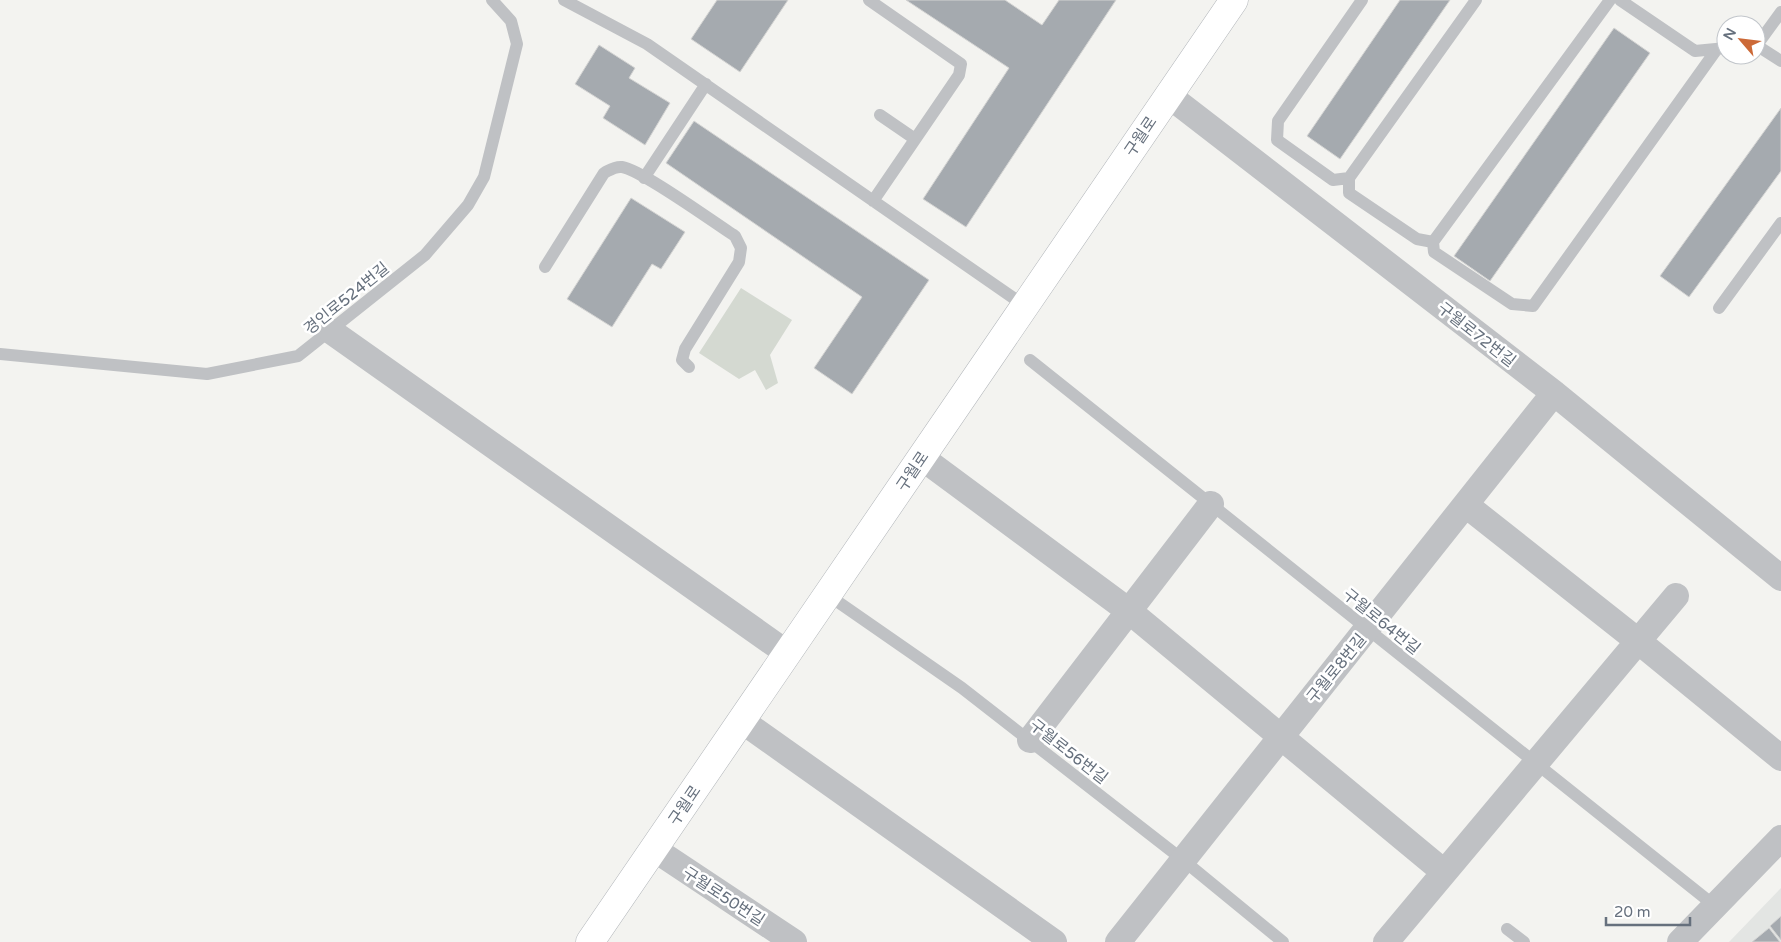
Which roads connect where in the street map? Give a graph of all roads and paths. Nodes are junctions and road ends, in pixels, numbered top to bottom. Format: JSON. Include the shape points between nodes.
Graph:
{"nodes":[{"id":1,"x":492,"y":0,"type":"edge"},
{"id":2,"x":564,"y":0,"type":"edge"},
{"id":3,"x":869,"y":0,"type":"edge"},
{"id":4,"x":1362,"y":0,"type":"edge"},
{"id":5,"x":1476,"y":0,"type":"edge"},
{"id":6,"x":1610,"y":0,"type":"edge"},
{"id":7,"x":1620,"y":0,"type":"edge"},
{"id":8,"x":1228,"y":2,"type":"edge"},
{"id":9,"x":1781,"y":12,"type":"edge"},
{"id":10,"x":1766,"y":33,"type":"edge"},
{"id":11,"x":1716,"y":49,"type":"edge"},
{"id":12,"x":1766,"y":51,"type":"edge"},
{"id":13,"x":1716,"y":55,"type":"edge"},
{"id":14,"x":1781,"y":61,"type":"edge"},
{"id":15,"x":706,"y":84,"type":"junction"},
{"id":16,"x":1168,"y":95,"type":"junction"},
{"id":17,"x":880,"y":115,"type":"dead end"},
{"id":18,"x":916,"y":139,"type":"junction"},
{"id":19,"x":644,"y":178,"type":"junction"},
{"id":20,"x":1349,"y":178,"type":"junction"},
{"id":21,"x":874,"y":201,"type":"junction"},
{"id":22,"x":1781,"y":223,"type":"edge"},
{"id":23,"x":1433,"y":242,"type":"junction"},
{"id":24,"x":545,"y":267,"type":"dead end"},
{"id":25,"x":1025,"y":306,"type":"junction"},
{"id":26,"x":1719,"y":308,"type":"dead end"},
{"id":27,"x":332,"y":332,"type":"junction"},
{"id":28,"x":0,"y":354,"type":"edge"},
{"id":29,"x":1030,"y":360,"type":"dead end"},
{"id":30,"x":689,"y":368,"type":"dead end"},
{"id":31,"x":1554,"y":393,"type":"junction"},
{"id":32,"x":921,"y":457,"type":"junction"},
{"id":33,"x":1211,"y":504,"type":"junction"},
{"id":34,"x":1466,"y":505,"type":"junction"},
{"id":35,"x":1781,"y":578,"type":"edge"},
{"id":36,"x":828,"y":595,"type":"junction"},
{"id":37,"x":1676,"y":596,"type":"dead end"},
{"id":38,"x":1129,"y":611,"type":"junction"},
{"id":39,"x":1367,"y":629,"type":"junction"},
{"id":40,"x":1638,"y":640,"type":"junction"},
{"id":41,"x":787,"y":654,"type":"junction"},
{"id":42,"x":742,"y":721,"type":"junction"},
{"id":43,"x":1281,"y":737,"type":"junction"},
{"id":44,"x":1030,"y":740,"type":"junction"},
{"id":45,"x":1781,"y":758,"type":"edge"},
{"id":46,"x":1535,"y":763,"type":"junction"},
{"id":47,"x":1781,"y":838,"type":"edge"},
{"id":48,"x":654,"y":849,"type":"junction"},
{"id":49,"x":1183,"y":860,"type":"junction"},
{"id":50,"x":1444,"y":872,"type":"junction"},
{"id":51,"x":1715,"y":906,"type":"junction"},
{"id":52,"x":1507,"y":929,"type":"dead end"},
{"id":53,"x":590,"y":942,"type":"edge"},
{"id":54,"x":794,"y":942,"type":"edge"},
{"id":55,"x":1054,"y":942,"type":"edge"},
{"id":56,"x":1118,"y":942,"type":"edge"},
{"id":57,"x":1283,"y":942,"type":"edge"},
{"id":58,"x":1386,"y":942,"type":"edge"},
{"id":59,"x":1524,"y":942,"type":"edge"},
{"id":60,"x":1680,"y":942,"type":"edge"}],
"edges":[{"from":1,"to":27,"type":"lane","name":"경인로524번길","via":[[511,21],[517,44],[484,177],[468,205],[425,255]]},
{"from":2,"to":15,"type":"lane","via":[[647,44]]},
{"from":3,"to":18,"type":"lane","via":[[960,64],[959,74]]},
{"from":4,"to":20,"type":"lane","via":[[1278,122],[1277,140],[1334,180]]},
{"from":5,"to":20,"type":"lane"},
{"from":6,"to":23,"type":"lane"},
{"from":7,"to":11,"type":"lane","via":[[1695,51]]},
{"from":8,"to":16,"type":"main road","name":"구월로"},
{"from":9,"to":10,"type":"lane"},
{"from":12,"to":14,"type":"lane"},
{"from":13,"to":23,"type":"lane","via":[[1533,306],[1512,304],[1434,252]]},
{"from":15,"to":19,"type":"lane"},
{"from":15,"to":21,"type":"lane"},
{"from":16,"to":25,"type":"main road","name":"구월로"},
{"from":16,"to":31,"type":"street","name":"구월로72번길"},
{"from":17,"to":18,"type":"lane"},
{"from":18,"to":21,"type":"lane"},
{"from":19,"to":24,"type":"lane","via":[[623,167],[604,173]]},
{"from":19,"to":30,"type":"lane","via":[[735,236],[741,248],[739,262],[685,349],[682,360]]},
{"from":20,"to":23,"type":"lane","via":[[1349,193],[1417,240]]},
{"from":21,"to":25,"type":"lane"},
{"from":22,"to":26,"type":"lane"},
{"from":25,"to":32,"type":"main road","name":"구월로"},
{"from":27,"to":28,"type":"lane","name":"경인로524번길","via":[[298,356],[207,374]]},
{"from":27,"to":41,"type":"street"},
{"from":29,"to":33,"type":"lane","name":"구월로64번길"},
{"from":31,"to":34,"type":"street","name":"구월로8번길"},
{"from":31,"to":35,"type":"street","name":"구월로72번길"},
{"from":32,"to":36,"type":"main road","name":"구월로"},
{"from":32,"to":38,"type":"street"},
{"from":33,"to":38,"type":"street"},
{"from":33,"to":39,"type":"lane","name":"구월로64번길"},
{"from":34,"to":39,"type":"street","name":"구월로8번길"},
{"from":34,"to":40,"type":"street"},
{"from":36,"to":41,"type":"main road","name":"구월로"},
{"from":36,"to":44,"type":"lane","name":"구월로56번길","via":[[962,688]]},
{"from":37,"to":40,"type":"street"},
{"from":38,"to":43,"type":"street"},
{"from":38,"to":44,"type":"street"},
{"from":39,"to":43,"type":"street","name":"구월로8번길"},
{"from":39,"to":46,"type":"lane","name":"구월로64번길"},
{"from":40,"to":45,"type":"street"},
{"from":40,"to":46,"type":"street"},
{"from":41,"to":42,"type":"main road","name":"구월로"},
{"from":42,"to":48,"type":"main road","name":"구월로"},
{"from":42,"to":55,"type":"street"},
{"from":43,"to":49,"type":"street","name":"구월로8번길"},
{"from":43,"to":50,"type":"street"},
{"from":44,"to":49,"type":"lane","name":"구월로56번길"},
{"from":46,"to":50,"type":"street"},
{"from":46,"to":51,"type":"lane","name":"구월로64번길"},
{"from":47,"to":51,"type":"street"},
{"from":48,"to":53,"type":"main road","name":"구월로"},
{"from":48,"to":54,"type":"street","name":"구월로50번길"},
{"from":49,"to":56,"type":"street","name":"구월로8번길"},
{"from":49,"to":57,"type":"lane","name":"구월로56번길"},
{"from":50,"to":58,"type":"street"},
{"from":51,"to":60,"type":"street"},
{"from":52,"to":59,"type":"lane"}]}
